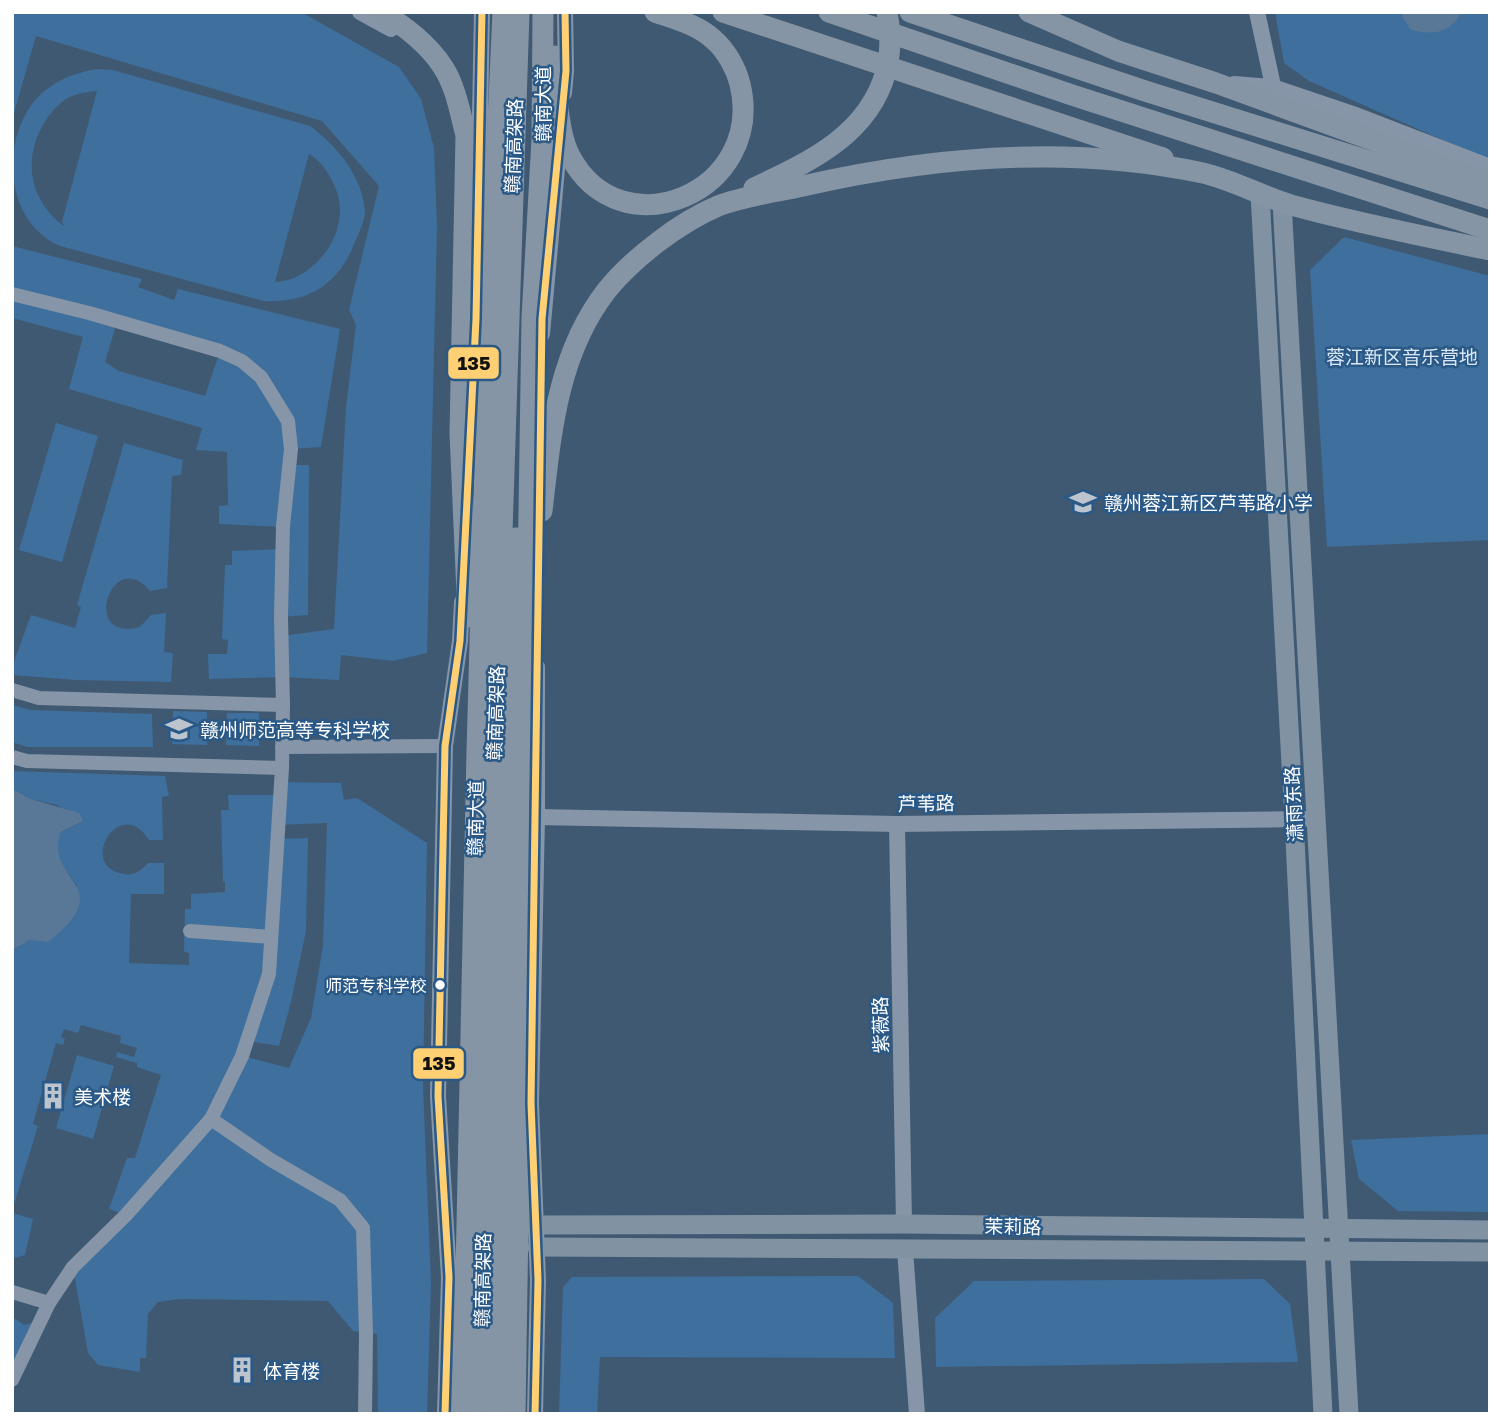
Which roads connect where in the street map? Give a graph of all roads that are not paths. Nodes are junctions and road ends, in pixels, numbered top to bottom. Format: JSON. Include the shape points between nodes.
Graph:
{"nodes":[{"id":1,"x":360,"y":12,"type":"edge"},
{"id":2,"x":380,"y":12,"type":"edge"},
{"id":3,"x":482,"y":12,"type":"edge"},
{"id":4,"x":503,"y":12,"type":"edge"},
{"id":5,"x":518,"y":12,"type":"edge"},
{"id":6,"x":531,"y":12,"type":"edge"},
{"id":7,"x":543,"y":12,"type":"edge"},
{"id":8,"x":552,"y":12,"type":"edge"},
{"id":9,"x":565,"y":12,"type":"edge"},
{"id":10,"x":656,"y":12,"type":"edge"},
{"id":11,"x":723,"y":12,"type":"edge"},
{"id":12,"x":829,"y":12,"type":"edge"},
{"id":13,"x":887,"y":12,"type":"edge"},
{"id":14,"x":910,"y":12,"type":"edge"},
{"id":15,"x":1029,"y":12,"type":"edge"},
{"id":16,"x":1257,"y":12,"type":"edge"},
{"id":17,"x":1216,"y":83,"type":"junction"},
{"id":18,"x":1142,"y":90,"type":"junction"},
{"id":19,"x":1275,"y":96,"type":"junction"},
{"id":20,"x":489,"y":130,"type":"junction"},
{"id":21,"x":555,"y":132,"type":"junction"},
{"id":22,"x":1490,"y":167,"type":"edge"},
{"id":23,"x":1205,"y":174,"type":"junction"},
{"id":24,"x":1490,"y":183,"type":"edge"},
{"id":25,"x":1260,"y":194,"type":"junction"},
{"id":26,"x":1490,"y":199,"type":"edge"},
{"id":27,"x":1282,"y":202,"type":"junction"},
{"id":28,"x":719,"y":206,"type":"junction"},
{"id":29,"x":1490,"y":230,"type":"edge"},
{"id":30,"x":1490,"y":253,"type":"edge"},
{"id":31,"x":12,"y":294,"type":"edge"},
{"id":32,"x":538,"y":540,"type":"junction"},
{"id":33,"x":464,"y":550,"type":"junction"},
{"id":34,"x":529,"y":603,"type":"junction"},
{"id":35,"x":461,"y":613,"type":"junction"},
{"id":36,"x":12,"y":690,"type":"edge"},
{"id":37,"x":284,"y":705,"type":"junction"},
{"id":38,"x":445,"y":746,"type":"junction"},
{"id":39,"x":282,"y":747,"type":"junction"},
{"id":40,"x":477,"y":751,"type":"junction"},
{"id":41,"x":12,"y":757,"type":"edge"},
{"id":42,"x":282,"y":768,"type":"junction"},
{"id":43,"x":537,"y":817,"type":"junction"},
{"id":44,"x":1294,"y":819,"type":"junction"},
{"id":45,"x":1315,"y":819,"type":"junction"},
{"id":46,"x":897,"y":824,"type":"junction"},
{"id":47,"x":190,"y":931,"type":"dead end"},
{"id":48,"x":271,"y":937,"type":"junction"},
{"id":49,"x":211,"y":1119,"type":"junction"},
{"id":50,"x":904,"y":1224,"type":"junction"},
{"id":51,"x":536,"y":1225,"type":"junction"},
{"id":52,"x":1314,"y":1230,"type":"junction"},
{"id":53,"x":1338,"y":1230,"type":"junction"},
{"id":54,"x":1490,"y":1230,"type":"edge"},
{"id":55,"x":537,"y":1247,"type":"junction"},
{"id":56,"x":905,"y":1250,"type":"junction"},
{"id":57,"x":1315,"y":1251,"type":"junction"},
{"id":58,"x":1339,"y":1251,"type":"junction"},
{"id":59,"x":1490,"y":1252,"type":"edge"},
{"id":60,"x":12,"y":1292,"type":"edge"},
{"id":61,"x":49,"y":1304,"type":"junction"},
{"id":62,"x":12,"y":1380,"type":"edge"},
{"id":63,"x":365,"y":1414,"type":"edge"},
{"id":64,"x":445,"y":1414,"type":"edge"},
{"id":65,"x":463,"y":1414,"type":"edge"},
{"id":66,"x":479,"y":1414,"type":"edge"},
{"id":67,"x":499,"y":1414,"type":"edge"},
{"id":68,"x":515,"y":1414,"type":"edge"},
{"id":69,"x":535,"y":1414,"type":"edge"},
{"id":70,"x":917,"y":1414,"type":"edge"},
{"id":71,"x":1323,"y":1414,"type":"edge"},
{"id":72,"x":1349,"y":1414,"type":"edge"}],
"edges":[{"from":1,"to":35,"type":"street","via":[[395,31],[432,64],[453,103],[458,147],[454,495]]},
{"from":2,"to":33,"type":"main road","via":[[415,37],[443,66],[466,135],[460,433]]},
{"from":3,"to":20,"type":"street"},
{"from":4,"to":20,"type":"main road","name":"赣南大道"},
{"from":5,"to":66,"type":"highway","name":"赣南高架路","via":[[493,777]]},
{"from":6,"to":67,"type":"highway","name":"赣南高架路"},
{"from":7,"to":21,"type":"main road","name":"赣南大道"},
{"from":8,"to":21,"type":"main road"},
{"from":9,"to":21,"type":"street","via":[[566,71]]},
{"from":10,"to":21,"type":"main road","via":[[713,39],[738,75],[743,122],[725,168],[686,197],[665,203],[618,200],[598,190],[581,173]]},
{"from":11,"to":23,"type":"main road"},
{"from":12,"to":29,"type":"main road"},
{"from":13,"to":28,"type":"main road","via":[[890,55],[883,82],[858,124],[806,163]]},
{"from":14,"to":18,"type":"main road"},
{"from":15,"to":17,"type":"main road","via":[[1118,51]]},
{"from":16,"to":19,"type":"street"},
{"from":17,"to":18,"type":"main road"},
{"from":17,"to":19,"type":"main road"},
{"from":18,"to":26,"type":"main road"},
{"from":19,"to":22,"type":"street","via":[[1353,114]]},
{"from":19,"to":24,"type":"main road"},
{"from":20,"to":33,"type":"street"},
{"from":20,"to":40,"type":"main road","name":"赣南大道","via":[[489,317]]},
{"from":21,"to":32,"type":"street","via":[[558,160],[542,319]]},
{"from":21,"to":34,"type":"main road","name":"赣南大道","via":[[532,318]]},
{"from":23,"to":25,"type":"main road"},
{"from":23,"to":28,"type":"main road","via":[[1090,159],[984,158],[835,178]]},
{"from":25,"to":27,"type":"main road"},
{"from":25,"to":44,"type":"main road","name":"潇雨东路"},
{"from":27,"to":30,"type":"main road"},
{"from":27,"to":45,"type":"main road","name":"潇雨东路"},
{"from":28,"to":32,"type":"main road","via":[[636,261],[607,290],[584,326],[566,366],[554,411]]},
{"from":31,"to":37,"type":"street","via":[[220,351],[261,377],[288,421],[291,449],[283,526]]},
{"from":32,"to":34,"type":"main road"},
{"from":32,"to":43,"type":"street"},
{"from":33,"to":35,"type":"street"},
{"from":33,"to":40,"type":"main road"},
{"from":34,"to":68,"type":"main road","name":"赣南大道"},
{"from":35,"to":38,"type":"street"},
{"from":36,"to":37,"type":"street","via":[[38,698]]},
{"from":37,"to":39,"type":"street"},
{"from":38,"to":39,"type":"street"},
{"from":38,"to":64,"type":"street","via":[[438,1096],[449,1277]]},
{"from":39,"to":42,"type":"street"},
{"from":40,"to":65,"type":"main road","name":"赣南大道"},
{"from":41,"to":42,"type":"street"},
{"from":42,"to":48,"type":"street"},
{"from":43,"to":46,"type":"street","name":"芦苇路"},
{"from":43,"to":51,"type":"street","via":[[531,1103]]},
{"from":44,"to":45,"type":"street","name":"芦苇路"},
{"from":44,"to":46,"type":"street","name":"芦苇路"},
{"from":44,"to":52,"type":"main road","name":"潇雨东路"},
{"from":45,"to":53,"type":"main road","name":"潇雨东路"},
{"from":46,"to":50,"type":"street","name":"紫薇路"},
{"from":47,"to":48,"type":"street"},
{"from":48,"to":49,"type":"street","via":[[269,974],[248,1040]]},
{"from":49,"to":61,"type":"street","via":[[126,1216],[73,1268]]},
{"from":49,"to":63,"type":"street","via":[[340,1200],[363,1228]]},
{"from":50,"to":51,"type":"main road","name":"茉莉路"},
{"from":50,"to":52,"type":"main road","name":"茉莉路"},
{"from":51,"to":55,"type":"street"},
{"from":52,"to":53,"type":"main road","name":"茉莉路"},
{"from":52,"to":57,"type":"main road","name":"潇雨东路"},
{"from":53,"to":54,"type":"main road","name":"茉莉路"},
{"from":53,"to":58,"type":"main road","name":"潇雨东路"},
{"from":55,"to":56,"type":"main road","name":"茉莉路"},
{"from":55,"to":69,"type":"street"},
{"from":56,"to":57,"type":"main road","name":"茉莉路"},
{"from":56,"to":70,"type":"street"},
{"from":57,"to":58,"type":"main road","name":"茉莉路"},
{"from":57,"to":71,"type":"main road","name":"潇雨东路"},
{"from":58,"to":59,"type":"main road","name":"茉莉路"},
{"from":58,"to":72,"type":"main road","name":"潇雨东路"},
{"from":60,"to":61,"type":"street"},
{"from":61,"to":62,"type":"street"}]}
